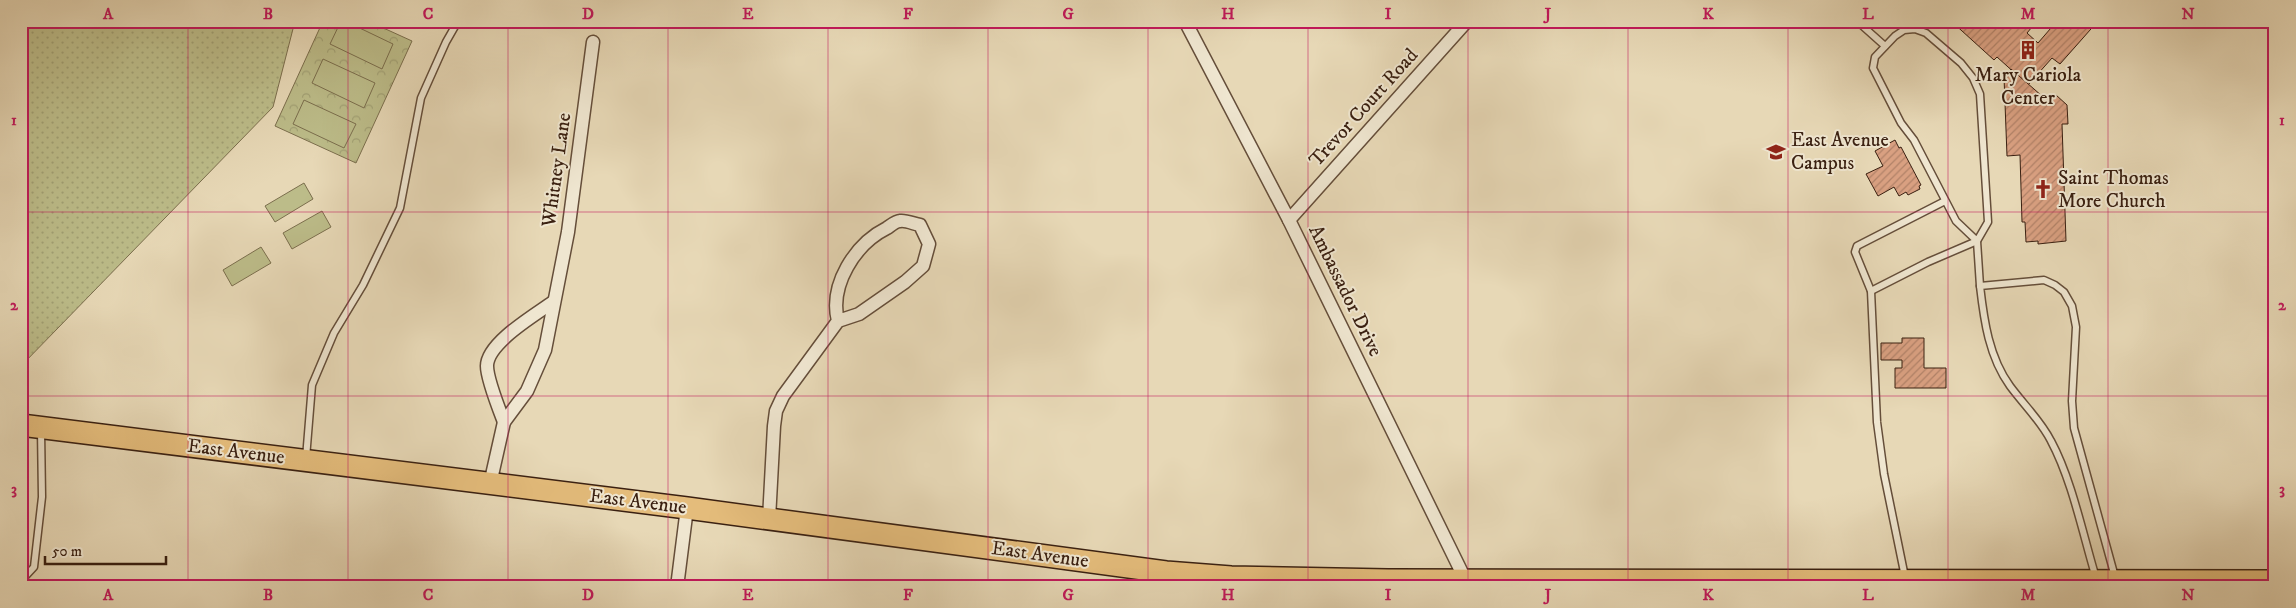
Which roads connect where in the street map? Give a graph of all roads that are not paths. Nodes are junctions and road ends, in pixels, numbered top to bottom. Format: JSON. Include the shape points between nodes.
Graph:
{"nodes":[{"id":1,"x":458,"y":21,"type":"edge"},
{"id":2,"x":1185,"y":21,"type":"edge"},
{"id":3,"x":1467,"y":21,"type":"edge"},
{"id":4,"x":1857,"y":21,"type":"edge"},
{"id":5,"x":593,"y":42,"type":"dead end"},
{"id":6,"x":1885,"y":46,"type":"junction"},
{"id":7,"x":1945,"y":201,"type":"junction"},
{"id":8,"x":1289,"y":220,"type":"junction"},
{"id":9,"x":1977,"y":241,"type":"junction"},
{"id":10,"x":1980,"y":286,"type":"junction"},
{"id":11,"x":1871,"y":291,"type":"junction"},
{"id":12,"x":553,"y":302,"type":"junction"},
{"id":13,"x":838,"y":321,"type":"junction"},
{"id":14,"x":504,"y":422,"type":"junction"},
{"id":15,"x":31,"y":426,"type":"edge"},
{"id":16,"x":305,"y":461,"type":"junction"},
{"id":17,"x":490,"y":484,"type":"junction"},
{"id":18,"x":687,"y":508,"type":"junction"},
{"id":19,"x":769,"y":519,"type":"junction"},
{"id":20,"x":1160,"y":579,"type":"edge"},
{"id":21,"x":1466,"y":580,"type":"junction"},
{"id":22,"x":1906,"y":580,"type":"junction"},
{"id":23,"x":2106,"y":580,"type":"junction"},
{"id":24,"x":21,"y":581,"type":"edge"},
{"id":25,"x":2275,"y":581,"type":"edge"},
{"id":26,"x":1812,"y":584,"type":"edge"},
{"id":27,"x":2251,"y":584,"type":"edge"},
{"id":28,"x":677,"y":587,"type":"edge"}],
"edges":[{"from":1,"to":16,"type":"lane","via":[[421,98],[400,208],[363,285],[334,333],[312,385]]},
{"from":2,"to":8,"type":"street","name":"Ambassador Drive"},
{"from":3,"to":8,"type":"street","name":"Trevor Court Road"},
{"from":4,"to":6,"type":"lane"},
{"from":5,"to":12,"type":"street","name":"Whitney Lane","via":[[568,232]]},
{"from":6,"to":7,"type":"lane","via":[[1875,57],[1873,68]]},
{"from":6,"to":9,"type":"lane","via":[[1904,30],[1926,32],[1973,78],[1982,109],[1988,222]]},
{"from":7,"to":9,"type":"lane","via":[[1956,221]]},
{"from":7,"to":11,"type":"lane","via":[[1858,246],[1855,252]]},
{"from":8,"to":21,"type":"street","name":"Ambassador Drive"},
{"from":9,"to":10,"type":"lane"},
{"from":9,"to":11,"type":"lane"},
{"from":10,"to":23,"type":"lane","via":[[1988,338],[1997,364],[2051,440]]},
{"from":10,"to":23,"type":"lane","via":[[2044,280],[2064,292],[2072,306],[2076,328],[2072,401],[2074,428]]},
{"from":11,"to":22,"type":"lane","via":[[1877,422],[1884,474]]},
{"from":12,"to":14,"type":"street","name":"Whitney Lane","via":[[553,315],[537,371]]},
{"from":12,"to":14,"type":"street","via":[[497,345],[488,359],[487,368]]},
{"from":13,"to":13,"type":"street","via":[[859,314],[923,266],[929,244],[920,225],[900,221],[880,231],[857,250],[843,276],[834,307]]},
{"from":13,"to":19,"type":"street","via":[[792,380],[776,411]]},
{"from":14,"to":17,"type":"street","name":"Whitney Lane"},
{"from":15,"to":16,"type":"main road","name":"East Avenue"},
{"from":15,"to":24,"type":"lane","via":[[42,497],[34,568]]},
{"from":16,"to":17,"type":"main road","name":"East Avenue"},
{"from":17,"to":18,"type":"main road","name":"East Avenue"},
{"from":18,"to":19,"type":"main road","name":"East Avenue"},
{"from":18,"to":28,"type":"street"},
{"from":19,"to":20,"type":"main road","name":"East Avenue"},
{"from":20,"to":21,"type":"main road","name":"East Avenue"},
{"from":21,"to":26,"type":"main road","name":"East Avenue"},
{"from":22,"to":23,"type":"main road","name":"East Avenue"},
{"from":22,"to":26,"type":"main road","name":"East Avenue"},
{"from":23,"to":27,"type":"main road","name":"East Avenue"},
{"from":25,"to":27,"type":"main road","name":"East Avenue"}]}
